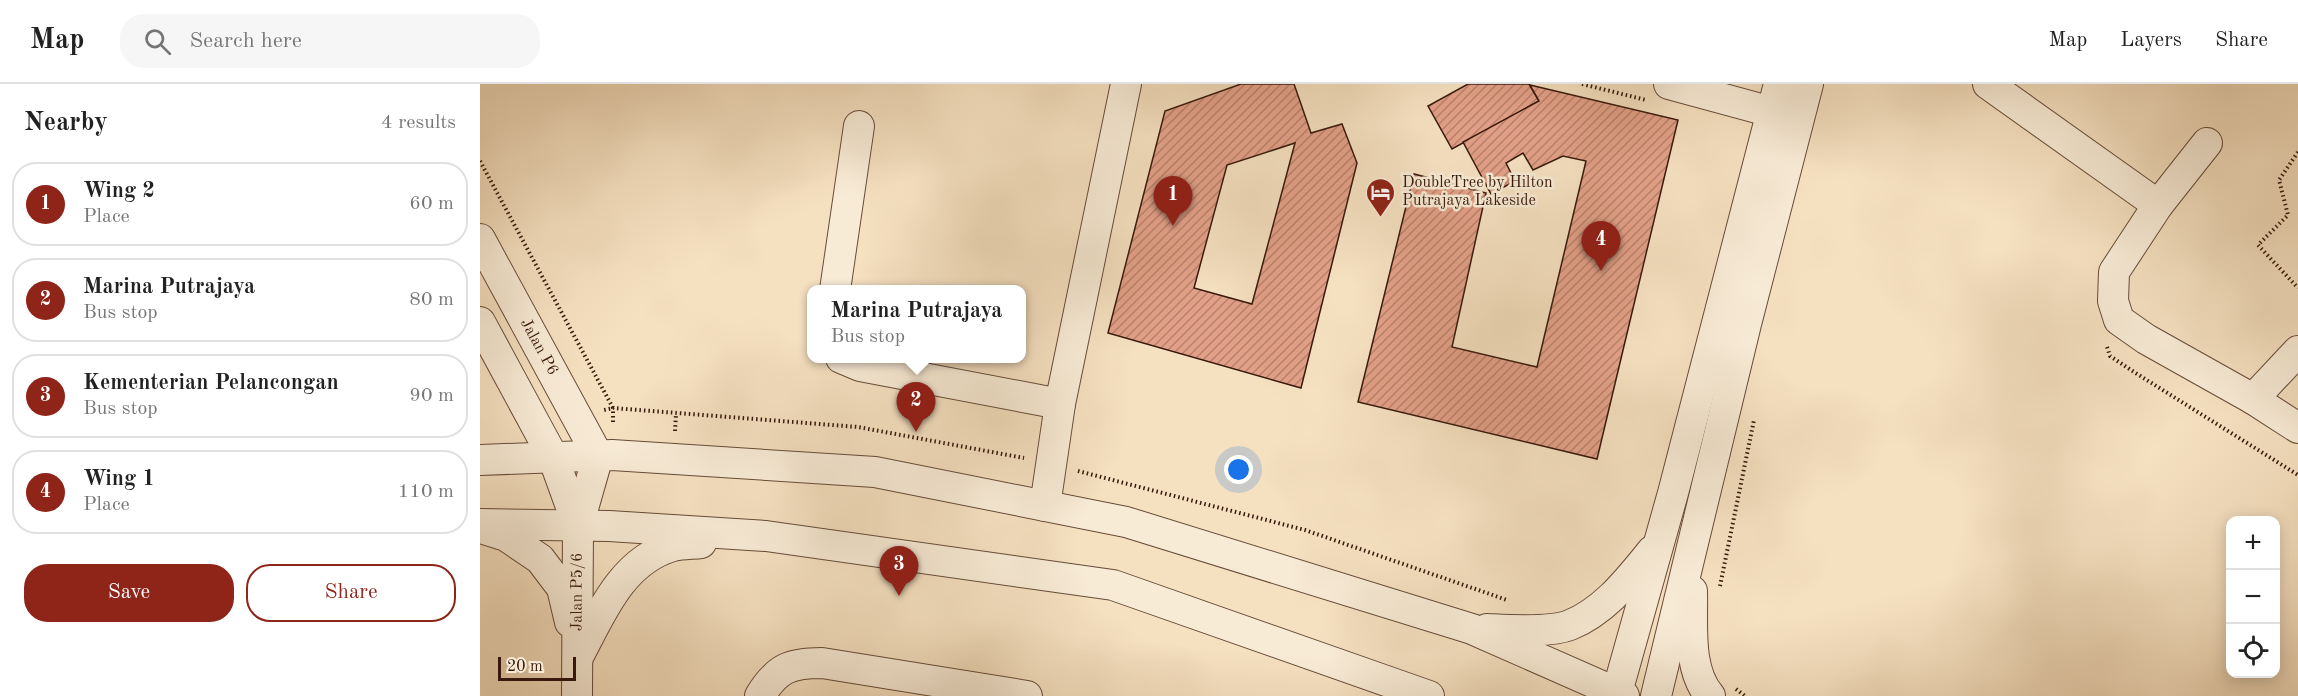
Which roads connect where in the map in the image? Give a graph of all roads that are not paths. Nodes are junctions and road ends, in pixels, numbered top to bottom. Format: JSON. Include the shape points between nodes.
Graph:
{"nodes":[{"id":1,"x":1126,"y":84,"type":"edge"},
{"id":2,"x":1808,"y":84,"type":"edge"},
{"id":3,"x":1988,"y":84,"type":"edge"},
{"id":4,"x":1663,"y":93,"type":"edge"},
{"id":5,"x":1783,"y":105,"type":"edge"},
{"id":6,"x":859,"y":126,"type":"dead end"},
{"id":7,"x":2207,"y":143,"type":"dead end"},
{"id":8,"x":2158,"y":205,"type":"junction"},
{"id":9,"x":480,"y":240,"type":"edge"},
{"id":10,"x":837,"y":285,"type":"edge"},
{"id":11,"x":480,"y":322,"type":"edge"},
{"id":12,"x":2298,"y":351,"type":"edge"},
{"id":13,"x":853,"y":363,"type":"edge"},
{"id":14,"x":2253,"y":399,"type":"junction"},
{"id":15,"x":1060,"y":404,"type":"junction"},
{"id":16,"x":2298,"y":428,"type":"edge"},
{"id":17,"x":598,"y":456,"type":"junction"},
{"id":18,"x":553,"y":457,"type":"junction"},
{"id":19,"x":480,"y":460,"type":"edge"},
{"id":20,"x":1045,"y":506,"type":"junction"},
{"id":21,"x":480,"y":526,"type":"edge"},
{"id":22,"x":578,"y":526,"type":"junction"},
{"id":23,"x":766,"y":536,"type":"junction"},
{"id":24,"x":1659,"y":543,"type":"junction"},
{"id":25,"x":1692,"y":549,"type":"junction"},
{"id":26,"x":1472,"y":629,"type":"junction"},
{"id":27,"x":578,"y":657,"type":"junction"},
{"id":28,"x":1361,"y":671,"type":"junction"},
{"id":29,"x":1720,"y":690,"type":"edge"},
{"id":30,"x":1619,"y":695,"type":"edge"},
{"id":31,"x":577,"y":696,"type":"edge"},
{"id":32,"x":760,"y":696,"type":"edge"},
{"id":33,"x":1027,"y":696,"type":"edge"},
{"id":34,"x":1412,"y":696,"type":"edge"},
{"id":35,"x":1429,"y":696,"type":"edge"},
{"id":36,"x":1656,"y":696,"type":"edge"}],
"edges":[{"from":1,"to":15,"type":"street"},
{"from":2,"to":5,"type":"street"},
{"from":3,"to":8,"type":"street"},
{"from":4,"to":5,"type":"street"},
{"from":5,"to":24,"type":"street"},
{"from":5,"to":25,"type":"street"},
{"from":6,"to":10,"type":"street"},
{"from":7,"to":8,"type":"street"},
{"from":8,"to":14,"type":"street","via":[[2115,272],[2113,301],[2119,320]]},
{"from":9,"to":17,"type":"street","name":"Jalan P6"},
{"from":11,"to":18,"type":"street"},
{"from":12,"to":14,"type":"street"},
{"from":13,"to":15,"type":"street"},
{"from":14,"to":16,"type":"street"},
{"from":15,"to":20,"type":"street"},
{"from":17,"to":18,"type":"street"},
{"from":17,"to":20,"type":"street","via":[[875,472]]},
{"from":17,"to":22,"type":"street"},
{"from":18,"to":19,"type":"street"},
{"from":18,"to":22,"type":"street"},
{"from":20,"to":26,"type":"street","via":[[1126,522]]},
{"from":21,"to":22,"type":"street"},
{"from":21,"to":27,"type":"street","via":[[506,536],[540,559],[562,588]]},
{"from":22,"to":23,"type":"street"},
{"from":22,"to":27,"type":"street","name":"Jalan P5/6"},
{"from":23,"to":27,"type":"street","via":[[673,546],[644,559],[613,590]]},
{"from":23,"to":28,"type":"street","via":[[1113,585]]},
{"from":24,"to":26,"type":"street","via":[[1599,609],[1569,626]]},
{"from":24,"to":30,"type":"street"},
{"from":25,"to":29,"type":"street","via":[[1695,671],[1701,686]]},
{"from":25,"to":36,"type":"street"},
{"from":26,"to":30,"type":"street"},
{"from":27,"to":31,"type":"street","name":"Jalan P5/6"},
{"from":28,"to":34,"type":"street"},
{"from":28,"to":35,"type":"street"},
{"from":32,"to":33,"type":"street","via":[[785,668],[802,663]]}]}
